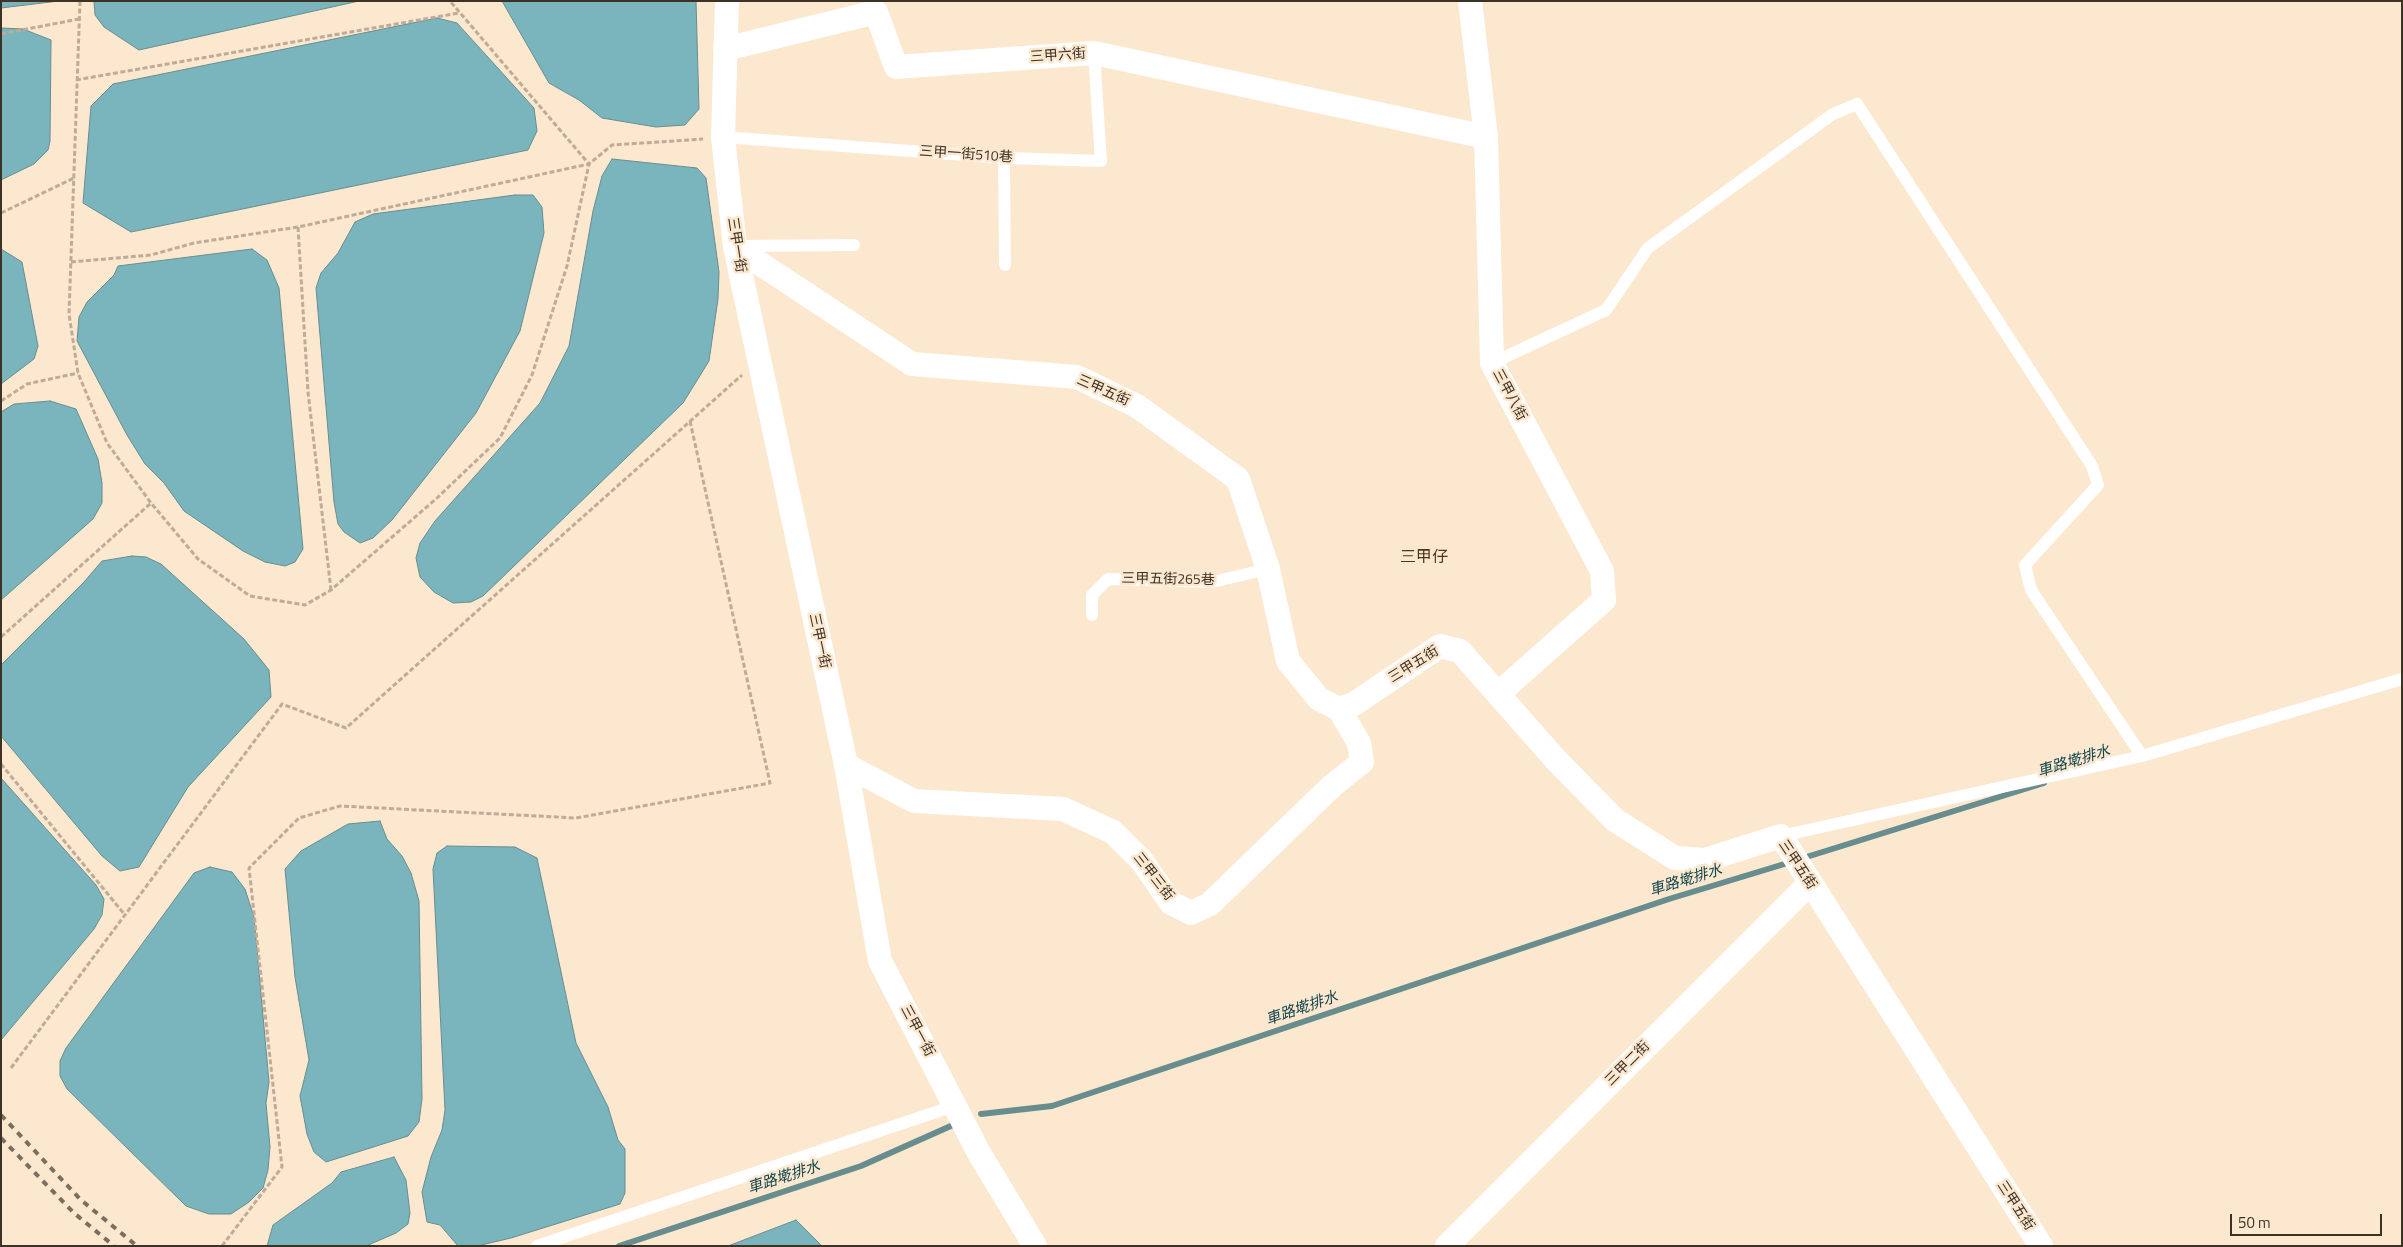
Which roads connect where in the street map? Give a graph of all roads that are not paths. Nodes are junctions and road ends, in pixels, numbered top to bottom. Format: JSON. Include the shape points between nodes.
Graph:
{"nodes":[{"id":1,"x":727,"y":1,"type":"edge"},
{"id":2,"x":1470,"y":1,"type":"edge"},
{"id":3,"x":726,"y":49,"type":"junction"},
{"id":4,"x":1094,"y":53,"type":"junction"},
{"id":5,"x":723,"y":137,"type":"junction"},
{"id":6,"x":1486,"y":137,"type":"junction"},
{"id":7,"x":1004,"y":158,"type":"junction"},
{"id":8,"x":854,"y":245,"type":"dead end"},
{"id":9,"x":735,"y":246,"type":"junction"},
{"id":10,"x":1005,"y":265,"type":"dead end"},
{"id":11,"x":1492,"y":362,"type":"junction"},
{"id":12,"x":1268,"y":569,"type":"junction"},
{"id":13,"x":1092,"y":615,"type":"dead end"},
{"id":14,"x":2402,"y":679,"type":"edge"},
{"id":15,"x":1499,"y":693,"type":"junction"},
{"id":16,"x":1339,"y":709,"type":"junction"},
{"id":17,"x":2142,"y":756,"type":"junction"},
{"id":18,"x":846,"y":766,"type":"junction"},
{"id":19,"x":1781,"y":836,"type":"junction"},
{"id":20,"x":1810,"y":883,"type":"junction"},
{"id":21,"x":957,"y":1105,"type":"junction"},
{"id":22,"x":536,"y":1246,"type":"edge"},
{"id":23,"x":1035,"y":1246,"type":"edge"},
{"id":24,"x":1447,"y":1246,"type":"edge"},
{"id":25,"x":2040,"y":1246,"type":"edge"}],
"edges":[{"from":1,"to":3,"type":"street","name":"三甲一街"},
{"from":2,"to":6,"type":"street","name":"三甲八街"},
{"from":3,"to":4,"type":"street","name":"三甲六街","via":[[876,12],[896,67]]},
{"from":3,"to":5,"type":"street","name":"三甲一街"},
{"from":4,"to":6,"type":"street","name":"三甲六街"},
{"from":4,"to":7,"type":"lane","name":"三甲一街510巷","via":[[1101,160]]},
{"from":5,"to":7,"type":"lane","name":"三甲一街510巷"},
{"from":5,"to":9,"type":"street","name":"三甲一街"},
{"from":6,"to":11,"type":"street","name":"三甲八街"},
{"from":7,"to":10,"type":"lane"},
{"from":8,"to":9,"type":"lane"},
{"from":9,"to":12,"type":"street","name":"三甲五街","via":[[912,364],[1076,377],[1136,406],[1238,479]]},
{"from":9,"to":18,"type":"street","name":"三甲一街"},
{"from":11,"to":15,"type":"street","name":"三甲八街","via":[[1602,571],[1604,600]]},
{"from":11,"to":17,"type":"lane","via":[[1606,310],[1648,248],[1833,114],[1857,104],[2092,466],[2098,485],[2025,564],[2031,590]]},
{"from":12,"to":13,"type":"lane","name":"三甲五街265巷","via":[[1212,582],[1108,579],[1092,595]]},
{"from":12,"to":16,"type":"street","name":"三甲五街","via":[[1288,661],[1319,699]]},
{"from":14,"to":17,"type":"lane"},
{"from":15,"to":16,"type":"street","name":"三甲五街","via":[[1460,651],[1440,646],[1354,704]]},
{"from":15,"to":19,"type":"street","name":"三甲五街","via":[[1557,761],[1615,820],[1675,858],[1705,860]]},
{"from":16,"to":18,"type":"street","name":"三甲三街","via":[[1359,743],[1362,762],[1332,786],[1210,904],[1190,913],[1172,903],[1142,861],[1113,832],[1063,809],[914,800]]},
{"from":17,"to":19,"type":"lane"},
{"from":18,"to":21,"type":"street","name":"三甲一街","via":[[880,961]]},
{"from":19,"to":20,"type":"street","name":"三甲五街"},
{"from":20,"to":24,"type":"street","name":"三甲二街"},
{"from":20,"to":25,"type":"street","name":"三甲五街"},
{"from":21,"to":22,"type":"lane"},
{"from":21,"to":23,"type":"street","name":"三甲一街","via":[[979,1153]]}]}
